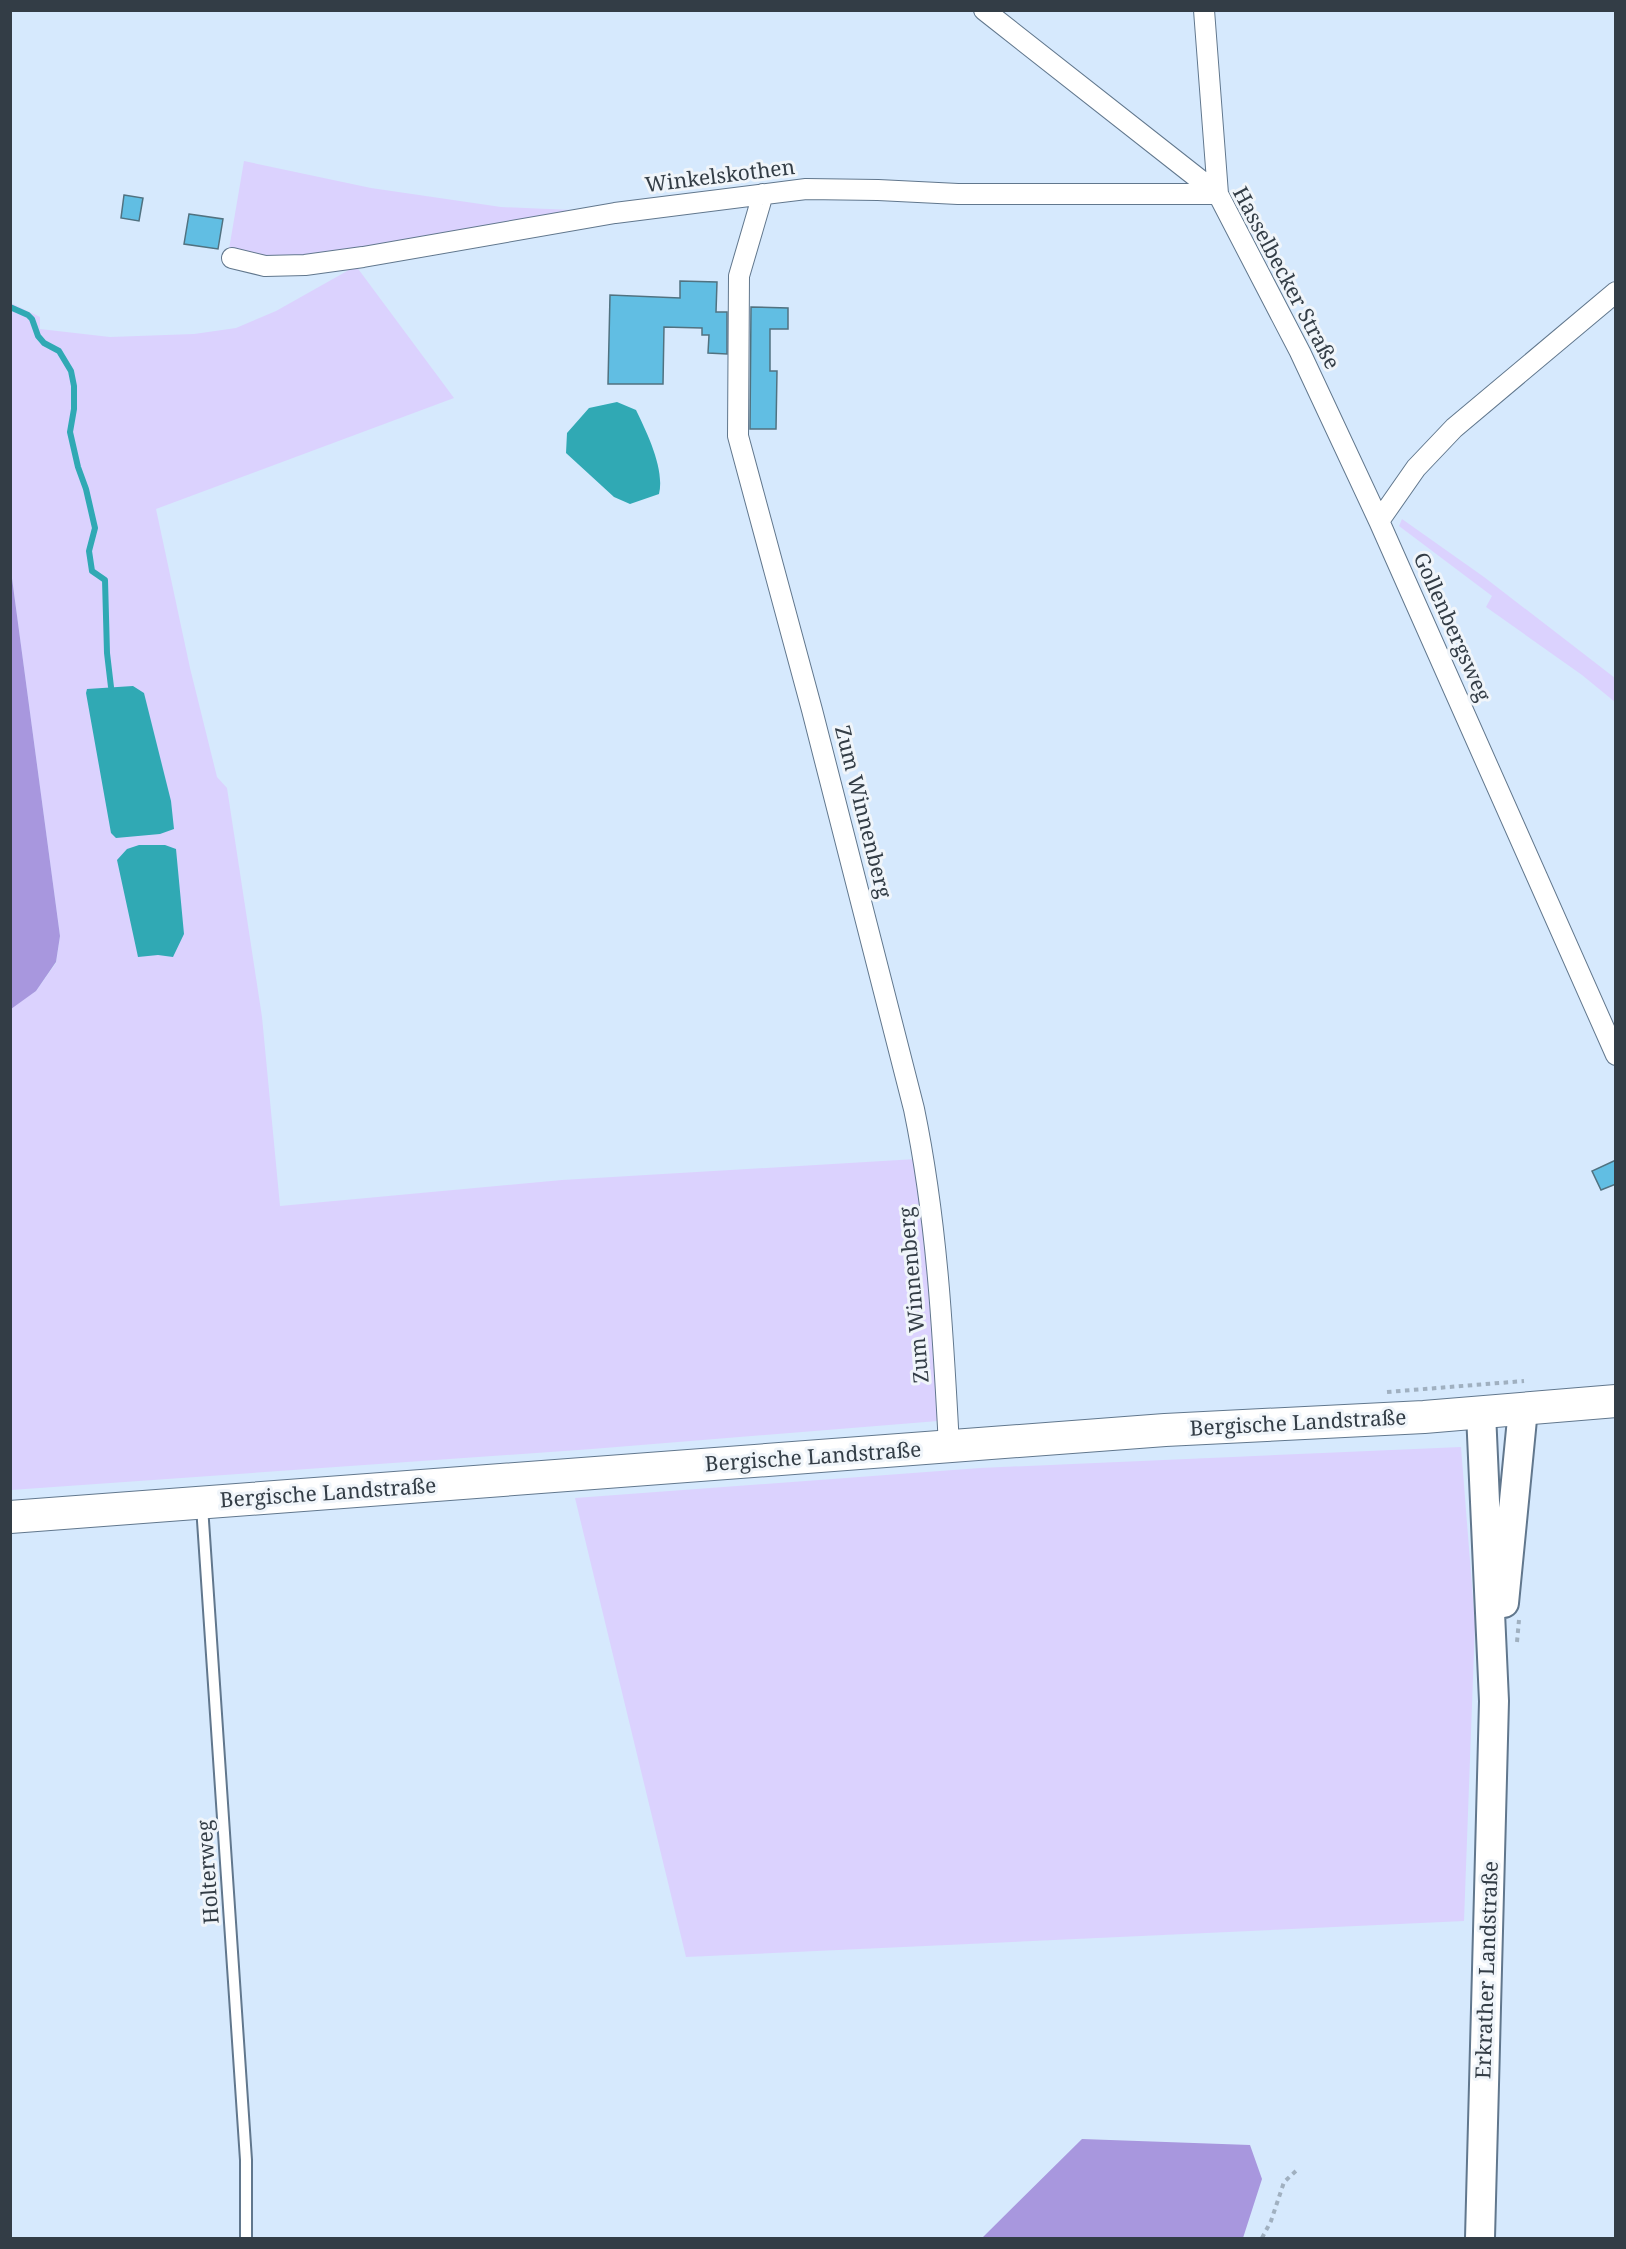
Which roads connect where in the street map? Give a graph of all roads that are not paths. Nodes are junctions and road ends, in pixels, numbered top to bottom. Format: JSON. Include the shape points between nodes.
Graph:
{"nodes":[{"id":1,"x":984,"y":10,"type":"edge"},
{"id":2,"x":1204,"y":10,"type":"edge"},
{"id":3,"x":763,"y":194,"type":"junction"},
{"id":4,"x":1218,"y":194,"type":"junction"},
{"id":5,"x":232,"y":258,"type":"dead end"},
{"id":6,"x":1616,"y":292,"type":"edge"},
{"id":7,"x":1379,"y":521,"type":"junction"},
{"id":8,"x":1616,"y":1055,"type":"edge"},
{"id":9,"x":1616,"y":1401,"type":"edge"},
{"id":10,"x":1522,"y":1409,"type":"junction"},
{"id":11,"x":1481,"y":1413,"type":"junction"},
{"id":12,"x":950,"y":1446,"type":"junction"},
{"id":13,"x":202,"y":1502,"type":"junction"},
{"id":14,"x":10,"y":1517,"type":"edge"},
{"id":15,"x":1494,"y":1701,"type":"junction"},
{"id":16,"x":246,"y":2238,"type":"edge"},
{"id":17,"x":1480,"y":2238,"type":"edge"}],
"edges":[{"from":1,"to":4,"type":"street","name":"Hasselbecker Straße"},
{"from":2,"to":4,"type":"street"},
{"from":3,"to":4,"type":"street","name":"Winkelskothen","via":[[806,189],[958,194]]},
{"from":3,"to":5,"type":"street","name":"Winkelskothen","via":[[615,213],[305,265],[265,266]]},
{"from":3,"to":12,"type":"street","name":"Zum Winnenberg","via":[[739,276],[738,436],[812,710],[925,1161],[942,1313]]},
{"from":4,"to":7,"type":"street","name":"Hasselbecker Straße","via":[[1300,352]]},
{"from":6,"to":7,"type":"street","via":[[1454,428],[1416,468]]},
{"from":7,"to":8,"type":"street","name":"Gollenbergsweg"},
{"from":9,"to":10,"type":"main road","name":"Bergische Landstraße"},
{"from":10,"to":11,"type":"main road","name":"Bergische Landstraße"},
{"from":10,"to":15,"type":"street","name":"Erkrather Landstraße"},
{"from":11,"to":12,"type":"main road","name":"Bergische Landstraße"},
{"from":11,"to":15,"type":"street","name":"Erkrather Landstraße"},
{"from":12,"to":13,"type":"main road","name":"Bergische Landstraße"},
{"from":13,"to":14,"type":"main road","name":"Bergische Landstraße"},
{"from":13,"to":16,"type":"lane","name":"Holterweg","via":[[246,2160]]},
{"from":15,"to":17,"type":"street","name":"Erkrather Landstraße"}]}
